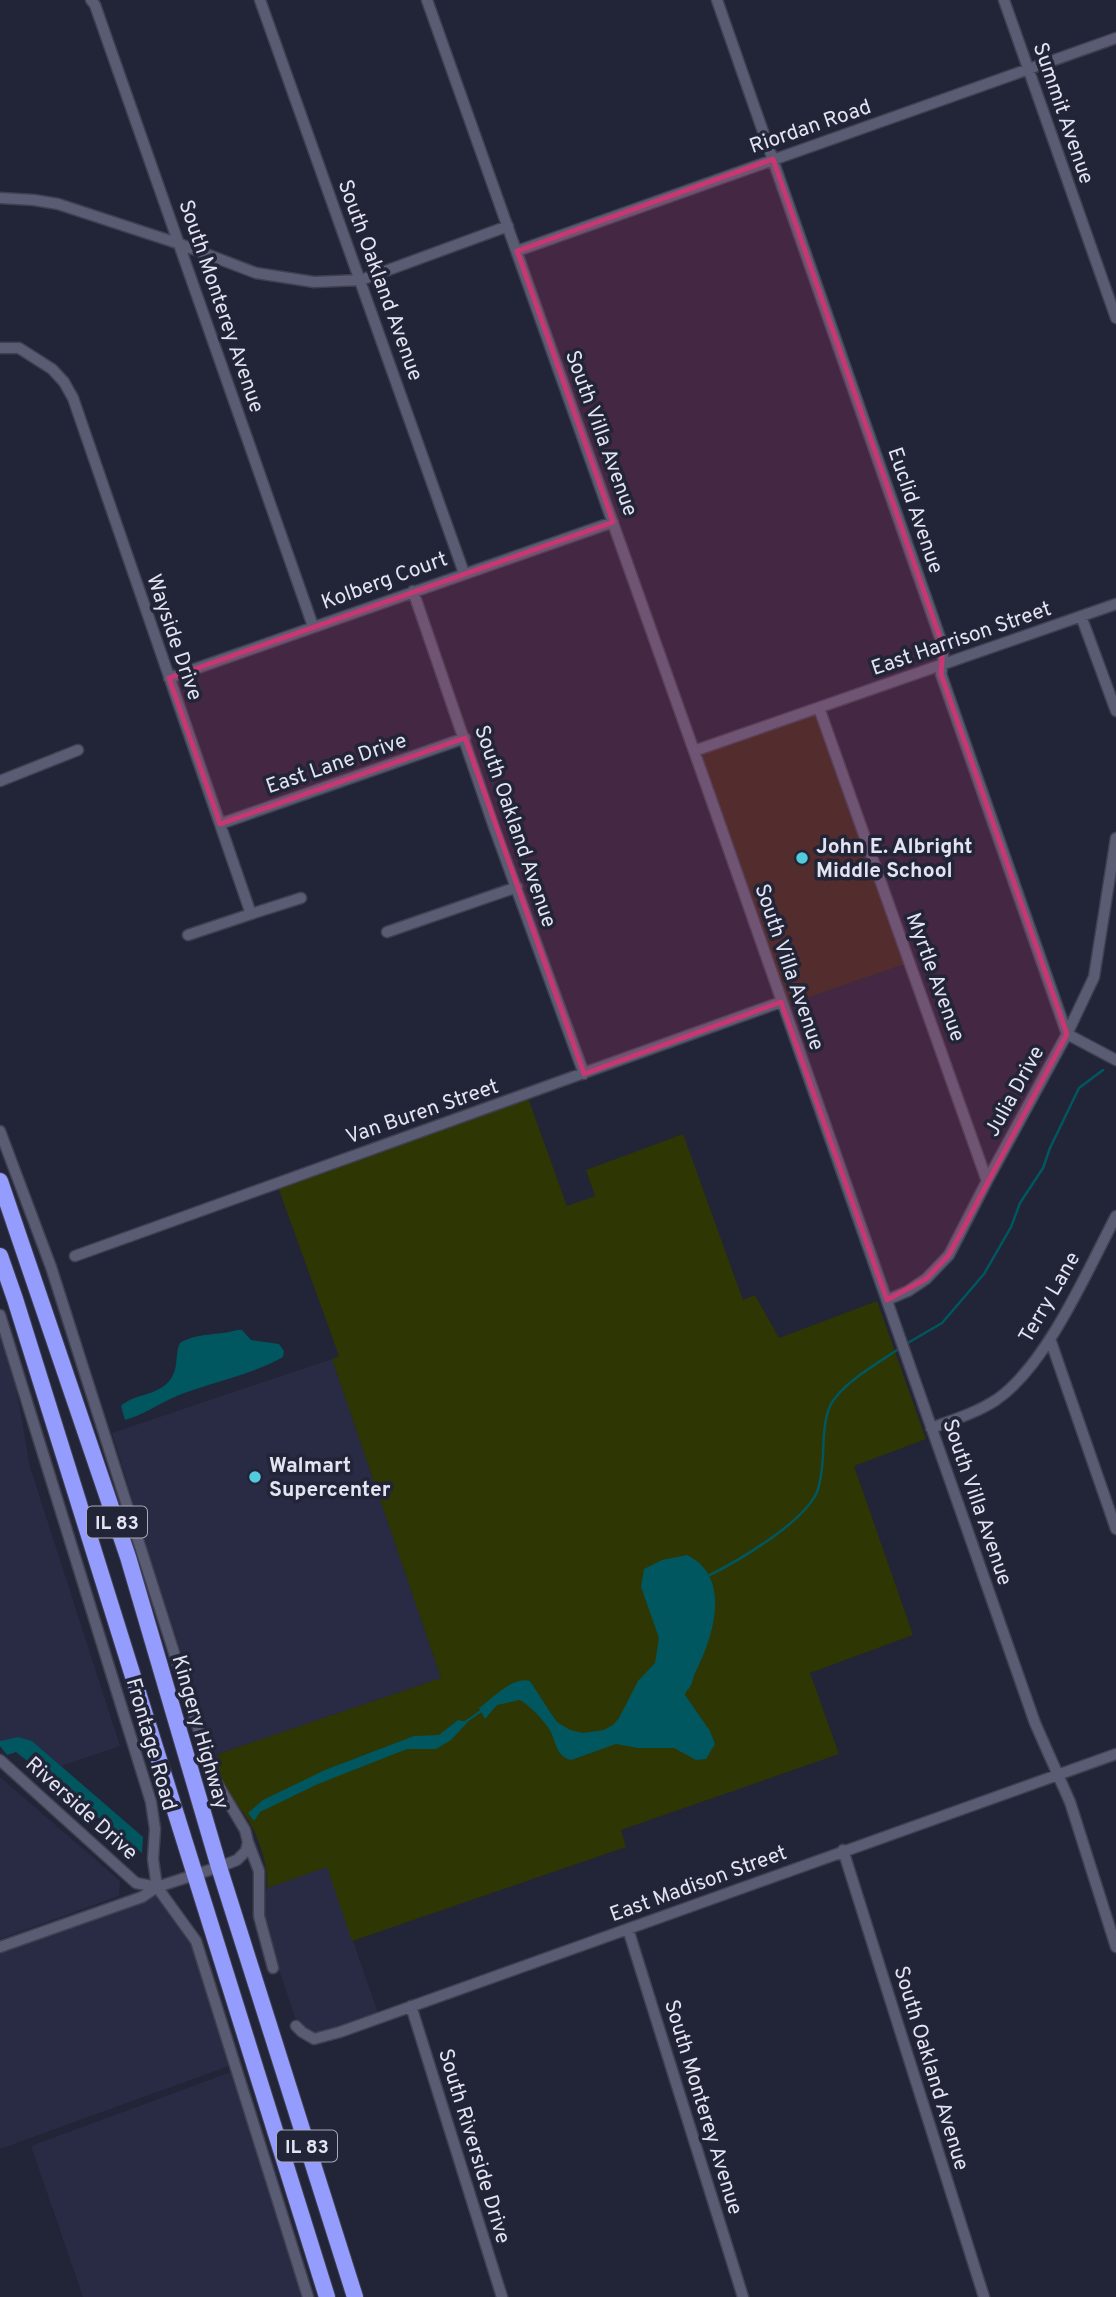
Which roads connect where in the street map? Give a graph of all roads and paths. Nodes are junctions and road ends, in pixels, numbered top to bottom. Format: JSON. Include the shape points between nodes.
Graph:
{"nodes":[{"id":1,"x":91,"y":0,"type":"edge"},
{"id":2,"x":260,"y":0,"type":"edge"},
{"id":3,"x":427,"y":0,"type":"edge"},
{"id":4,"x":717,"y":0,"type":"edge"},
{"id":5,"x":1004,"y":0,"type":"edge"},
{"id":6,"x":1116,"y":38,"type":"edge"},
{"id":7,"x":1028,"y":70,"type":"junction"},
{"id":8,"x":773,"y":159,"type":"junction"},
{"id":9,"x":0,"y":198,"type":"edge"},
{"id":10,"x":508,"y":226,"type":"junction"},
{"id":11,"x":180,"y":244,"type":"junction"},
{"id":12,"x":517,"y":251,"type":"junction"},
{"id":13,"x":361,"y":279,"type":"junction"},
{"id":14,"x":1116,"y":318,"type":"edge"},
{"id":15,"x":0,"y":348,"type":"edge"},
{"id":16,"x":613,"y":522,"type":"junction"},
{"id":17,"x":464,"y":573,"type":"junction"},
{"id":18,"x":413,"y":591,"type":"junction"},
{"id":19,"x":1116,"y":604,"type":"edge"},
{"id":20,"x":1081,"y":616,"type":"junction"},
{"id":21,"x":313,"y":626,"type":"junction"},
{"id":22,"x":943,"y":664,"type":"junction"},
{"id":23,"x":169,"y":678,"type":"junction"},
{"id":24,"x":819,"y":708,"type":"junction"},
{"id":25,"x":1116,"y":711,"type":"edge"},
{"id":26,"x":465,"y":738,"type":"junction"},
{"id":27,"x":78,"y":750,"type":"dead end"},
{"id":28,"x":694,"y":751,"type":"junction"},
{"id":29,"x":0,"y":781,"type":"edge"},
{"id":30,"x":220,"y":824,"type":"junction"},
{"id":31,"x":1116,"y":838,"type":"edge"},
{"id":32,"x":517,"y":887,"type":"junction"},
{"id":33,"x":301,"y":898,"type":"dead end"},
{"id":34,"x":251,"y":914,"type":"junction"},
{"id":35,"x":387,"y":932,"type":"dead end"},
{"id":36,"x":188,"y":935,"type":"dead end"},
{"id":37,"x":781,"y":1002,"type":"junction"},
{"id":38,"x":1067,"y":1034,"type":"junction"},
{"id":39,"x":1116,"y":1060,"type":"edge"},
{"id":40,"x":584,"y":1074,"type":"junction"},
{"id":41,"x":0,"y":1131,"type":"edge"},
{"id":42,"x":0,"y":1181,"type":"edge"},
{"id":43,"x":987,"y":1181,"type":"junction"},
{"id":44,"x":1116,"y":1216,"type":"edge"},
{"id":45,"x":0,"y":1256,"type":"edge"},
{"id":46,"x":75,"y":1256,"type":"dead end"},
{"id":47,"x":887,"y":1300,"type":"junction"},
{"id":48,"x":0,"y":1315,"type":"edge"},
{"id":49,"x":1050,"y":1339,"type":"junction"},
{"id":50,"x":931,"y":1428,"type":"junction"},
{"id":51,"x":1116,"y":1529,"type":"edge"},
{"id":52,"x":1116,"y":1754,"type":"edge"},
{"id":53,"x":0,"y":1760,"type":"edge"},
{"id":54,"x":1057,"y":1774,"type":"junction"},
{"id":55,"x":248,"y":1842,"type":"junction"},
{"id":56,"x":844,"y":1850,"type":"junction"},
{"id":57,"x":219,"y":1867,"type":"junction"},
{"id":58,"x":195,"y":1875,"type":"junction"},
{"id":59,"x":157,"y":1887,"type":"junction"},
{"id":60,"x":628,"y":1929,"type":"junction"},
{"id":61,"x":0,"y":1947,"type":"edge"},
{"id":62,"x":1116,"y":1947,"type":"edge"},
{"id":63,"x":273,"y":1968,"type":"dead end"},
{"id":64,"x":411,"y":2006,"type":"junction"},
{"id":65,"x":296,"y":2026,"type":"dead end"},
{"id":66,"x":308,"y":2297,"type":"edge"},
{"id":67,"x":327,"y":2297,"type":"edge"},
{"id":68,"x":355,"y":2297,"type":"edge"},
{"id":69,"x":502,"y":2297,"type":"edge"},
{"id":70,"x":743,"y":2297,"type":"edge"},
{"id":71,"x":984,"y":2297,"type":"edge"}],
"edges":[{"from":1,"to":11,"type":"street","name":"South Monterey Avenue"},
{"from":2,"to":13,"type":"street","name":"South Oakland Avenue"},
{"from":3,"to":10,"type":"street","name":"South Villa Avenue"},
{"from":4,"to":8,"type":"street","name":"Euclid Avenue"},
{"from":5,"to":7,"type":"street","name":"Summit Avenue"},
{"from":6,"to":7,"type":"street","name":"Riordan Road"},
{"from":7,"to":8,"type":"street","name":"Riordan Road"},
{"from":7,"to":14,"type":"street","name":"Summit Avenue"},
{"from":8,"to":12,"type":"street","name":"Riordan Road"},
{"from":8,"to":22,"type":"street","name":"Euclid Avenue","via":[[943,646]]},
{"from":9,"to":11,"type":"street","via":[[58,204]]},
{"from":10,"to":12,"type":"street","name":"South Villa Avenue"},
{"from":10,"to":13,"type":"street"},
{"from":11,"to":13,"type":"street","via":[[276,278],[314,282]]},
{"from":11,"to":21,"type":"street","name":"South Monterey Avenue"},
{"from":12,"to":16,"type":"street","name":"South Villa Avenue"},
{"from":13,"to":17,"type":"street","name":"South Oakland Avenue"},
{"from":15,"to":23,"type":"street","name":"Wayside Drive","via":[[19,348],[52,369],[69,389]]},
{"from":16,"to":17,"type":"street","name":"Kolberg Court"},
{"from":16,"to":28,"type":"street","name":"South Villa Avenue"},
{"from":17,"to":18,"type":"street","name":"Kolberg Court"},
{"from":18,"to":21,"type":"street","name":"Kolberg Court"},
{"from":18,"to":26,"type":"street","name":"South Oakland Avenue"},
{"from":19,"to":20,"type":"street","name":"East Harrison Street"},
{"from":20,"to":22,"type":"street","name":"East Harrison Street"},
{"from":20,"to":25,"type":"street"},
{"from":21,"to":23,"type":"street","name":"Kolberg Court"},
{"from":22,"to":24,"type":"street","name":"East Harrison Street"},
{"from":22,"to":38,"type":"street","name":"Euclid Avenue","via":[[941,674]]},
{"from":23,"to":30,"type":"street","name":"Wayside Drive"},
{"from":24,"to":28,"type":"street","name":"East Harrison Street"},
{"from":24,"to":43,"type":"street","name":"Myrtle Avenue"},
{"from":26,"to":30,"type":"street","name":"East Lane Drive"},
{"from":26,"to":32,"type":"street","name":"South Oakland Avenue"},
{"from":27,"to":29,"type":"street"},
{"from":28,"to":37,"type":"street","name":"South Villa Avenue"},
{"from":30,"to":34,"type":"street","name":"Wayside Drive"},
{"from":31,"to":38,"type":"street","name":"Julia Drive","via":[[1094,977]]},
{"from":32,"to":35,"type":"street"},
{"from":32,"to":40,"type":"street","name":"South Oakland Avenue"},
{"from":33,"to":34,"type":"street"},
{"from":34,"to":36,"type":"street"},
{"from":37,"to":40,"type":"street","name":"Van Buren Street"},
{"from":37,"to":47,"type":"street","name":"South Villa Avenue"},
{"from":38,"to":39,"type":"street"},
{"from":38,"to":43,"type":"street","name":"Julia Drive"},
{"from":40,"to":46,"type":"street","name":"Van Buren Street"},
{"from":41,"to":55,"type":"street","via":[[51,1267],[214,1778]]},
{"from":42,"to":57,"type":"highway","name":"Kingery Highway","number":"IL 83","via":[[128,1557]]},
{"from":43,"to":47,"type":"street","name":"Julia Drive","via":[[949,1255],[926,1279]]},
{"from":44,"to":49,"type":"street","name":"Terry Lane"},
{"from":45,"to":58,"type":"highway","number":"IL 83"},
{"from":47,"to":50,"type":"street","name":"South Villa Avenue"},
{"from":48,"to":59,"type":"street","name":"Frontage Road","via":[[151,1802]]},
{"from":49,"to":50,"type":"street","name":"Terry Lane","via":[[1031,1366],[997,1399]]},
{"from":49,"to":51,"type":"street"},
{"from":50,"to":54,"type":"street","name":"South Villa Avenue"},
{"from":52,"to":54,"type":"street","name":"East Madison Street"},
{"from":53,"to":59,"type":"street","name":"Riverside Drive","via":[[136,1883]]},
{"from":54,"to":56,"type":"street","name":"East Madison Street"},
{"from":54,"to":62,"type":"street","name":"South Villa Avenue"},
{"from":55,"to":57,"type":"street","via":[[237,1860]]},
{"from":55,"to":63,"type":"street","via":[[259,1871],[259,1916]]},
{"from":56,"to":60,"type":"street","name":"East Madison Street"},
{"from":56,"to":71,"type":"street","name":"South Oakland Avenue"},
{"from":57,"to":58,"type":"street"},
{"from":57,"to":68,"type":"highway","name":"Kingery Highway","number":"IL 83"},
{"from":58,"to":59,"type":"street"},
{"from":58,"to":67,"type":"highway","number":"IL 83"},
{"from":59,"to":61,"type":"street","via":[[142,1897]]},
{"from":59,"to":66,"type":"street","name":"Frontage Road","via":[[196,1941]]},
{"from":60,"to":64,"type":"street","name":"East Madison Street"},
{"from":60,"to":70,"type":"street","name":"South Monterey Avenue"},
{"from":64,"to":65,"type":"street","name":"East Madison Street","via":[[314,2039]]},
{"from":64,"to":69,"type":"street","name":"South Riverside Drive"}]}
